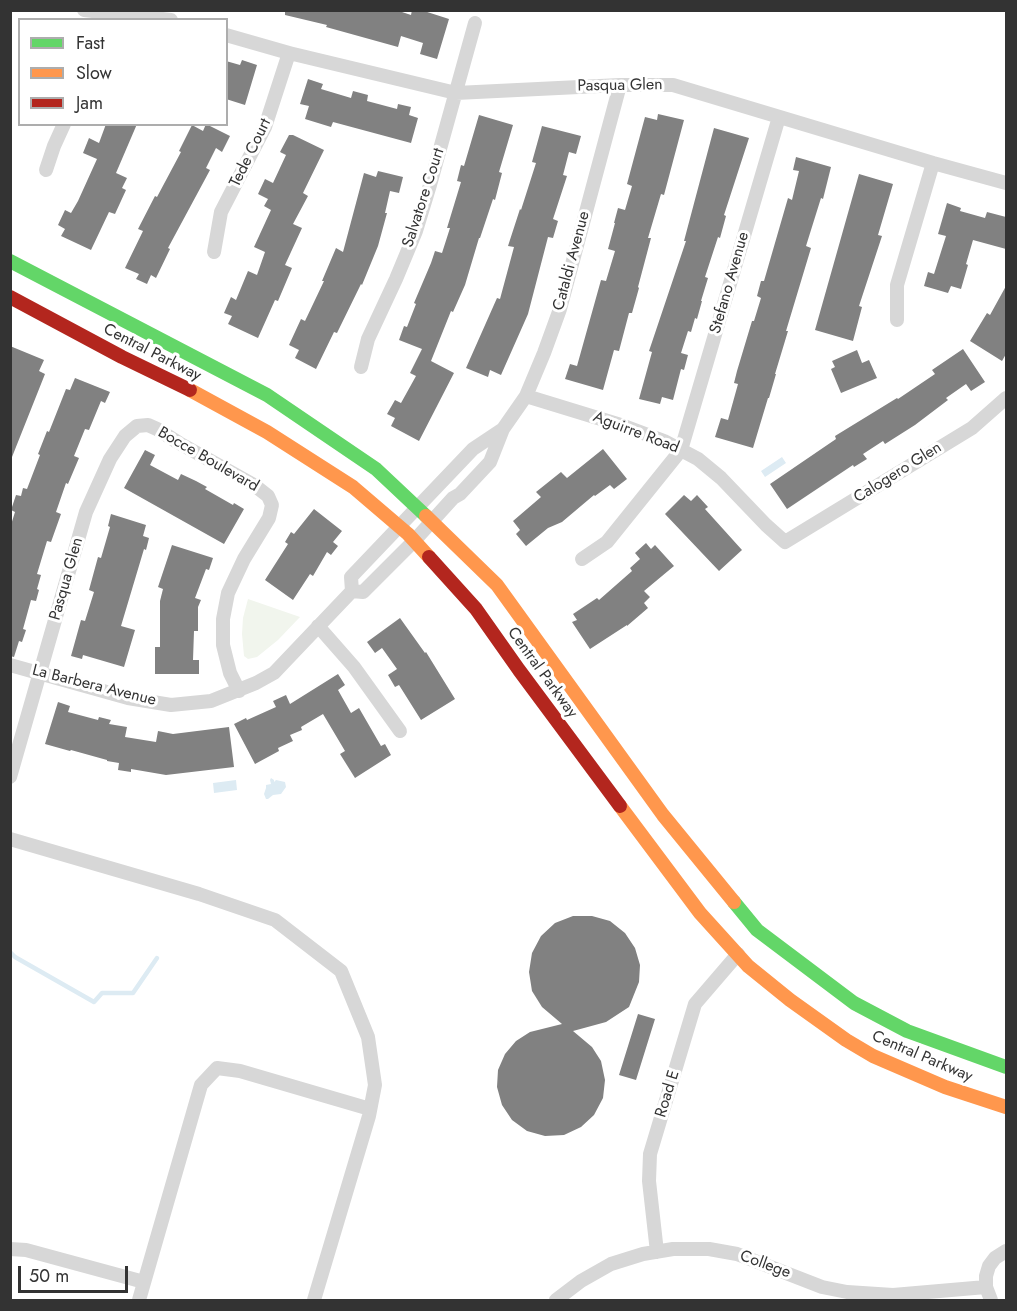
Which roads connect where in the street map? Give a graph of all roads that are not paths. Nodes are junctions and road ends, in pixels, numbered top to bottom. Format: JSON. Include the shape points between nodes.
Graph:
{"nodes":[{"id":1,"x":84,"y":10,"type":"edge"},
{"id":2,"x":107,"y":16,"type":"edge"},
{"id":3,"x":139,"y":18,"type":"edge"},
{"id":4,"x":476,"y":23,"type":"dead end"},
{"id":5,"x":228,"y":36,"type":"edge"},
{"id":6,"x":289,"y":53,"type":"junction"},
{"id":7,"x":620,"y":85,"type":"junction"},
{"id":8,"x":456,"y":93,"type":"junction"},
{"id":9,"x":779,"y":117,"type":"junction"},
{"id":10,"x":63,"y":126,"type":"edge"},
{"id":11,"x":933,"y":163,"type":"junction"},
{"id":12,"x":46,"y":170,"type":"dead end"},
{"id":13,"x":1006,"y":183,"type":"edge"},
{"id":14,"x":214,"y":252,"type":"dead end"},
{"id":15,"x":10,"y":261,"type":"edge"},
{"id":16,"x":10,"y":297,"type":"edge"},
{"id":17,"x":897,"y":320,"type":"dead end"},
{"id":18,"x":361,"y":367,"type":"dead end"},
{"id":19,"x":526,"y":396,"type":"junction"},
{"id":20,"x":1006,"y":398,"type":"edge"},
{"id":21,"x":137,"y":426,"type":"joint"},
{"id":22,"x":503,"y":429,"type":"junction"},
{"id":23,"x":681,"y":450,"type":"junction"},
{"id":24,"x":414,"y":511,"type":"junction"},
{"id":25,"x":428,"y":524,"type":"junction"},
{"id":26,"x":399,"y":526,"type":"junction"},
{"id":27,"x":414,"y":540,"type":"junction"},
{"id":28,"x":785,"y":542,"type":"joint"},
{"id":29,"x":582,"y":559,"type":"dead end"},
{"id":30,"x":352,"y":591,"type":"junction"},
{"id":31,"x":318,"y":626,"type":"junction"},
{"id":32,"x":10,"y":665,"type":"edge"},
{"id":33,"x":40,"y":674,"type":"junction"},
{"id":34,"x":239,"y":691,"type":"junction"},
{"id":35,"x":400,"y":731,"type":"dead end"},
{"id":36,"x":10,"y":777,"type":"edge"},
{"id":37,"x":10,"y":839,"type":"edge"},
{"id":38,"x":738,"y":954,"type":"junction"},
{"id":39,"x":1006,"y":1067,"type":"edge"},
{"id":40,"x":1006,"y":1107,"type":"edge"},
{"id":41,"x":370,"y":1109,"type":"junction"},
{"id":42,"x":10,"y":1249,"type":"edge"},
{"id":43,"x":657,"y":1251,"type":"junction"},
{"id":44,"x":1006,"y":1251,"type":"edge"},
{"id":45,"x":144,"y":1282,"type":"junction"},
{"id":46,"x":986,"y":1287,"type":"junction"},
{"id":47,"x":859,"y":1297,"type":"edge"},
{"id":48,"x":139,"y":1300,"type":"edge"},
{"id":49,"x":314,"y":1300,"type":"edge"},
{"id":50,"x":556,"y":1300,"type":"edge"},
{"id":51,"x":991,"y":1300,"type":"edge"}],
"edges":[{"from":1,"to":2,"type":"street"},
{"from":2,"to":3,"type":"street"},
{"from":4,"to":8,"type":"street","name":"Salvatore Court"},
{"from":5,"to":6,"type":"street","name":"Pasqua Glen"},
{"from":6,"to":8,"type":"street","name":"Pasqua Glen"},
{"from":6,"to":14,"type":"street","name":"Tede Court","via":[[265,127],[222,212]]},
{"from":7,"to":8,"type":"street","name":"Pasqua Glen"},
{"from":7,"to":9,"type":"street","name":"Pasqua Glen","via":[[673,85]]},
{"from":7,"to":19,"type":"street","name":"Cataldi Avenue","via":[[560,309]]},
{"from":8,"to":18,"type":"street","name":"Salvatore Court","via":[[416,231],[368,339]]},
{"from":9,"to":11,"type":"street","name":"Pasqua Glen"},
{"from":9,"to":23,"type":"street","name":"Stefano Avenue"},
{"from":10,"to":12,"type":"street"},
{"from":11,"to":13,"type":"street","name":"Pasqua Glen"},
{"from":11,"to":17,"type":"street","via":[[897,285]]},
{"from":15,"to":24,"type":"main road","name":"Central Parkway","via":[[267,395],[376,469]]},
{"from":16,"to":26,"type":"main road","name":"Central Parkway","via":[[267,432],[352,487]]},
{"from":19,"to":22,"type":"street","name":"Cataldi Avenue"},
{"from":19,"to":23,"type":"street","name":"Aguirre Road","via":[[624,426]]},
{"from":20,"to":28,"type":"street","name":"Calogero Glen","via":[[972,428]]},
{"from":21,"to":33,"type":"street","name":"Pasqua Glen","via":[[110,459],[86,512]]},
{"from":21,"to":34,"type":"street","name":"Bocce Boulevard","via":[[157,429],[254,485],[268,496],[272,506],[228,593],[223,619],[223,645]]},
{"from":22,"to":24,"type":"street","name":"Cataldi Avenue","via":[[473,449]]},
{"from":22,"to":25,"type":"street","name":"Cataldi Avenue","via":[[490,462]]},
{"from":23,"to":28,"type":"street","name":"Aguirre Road","via":[[721,478]]},
{"from":23,"to":29,"type":"street","via":[[607,542]]},
{"from":24,"to":25,"type":"main road","name":"Central Parkway"},
{"from":24,"to":26,"type":"street","name":"La Barbera Avenue"},
{"from":25,"to":27,"type":"street","name":"La Barbera Avenue"},
{"from":25,"to":39,"type":"main road","name":"Central Parkway","via":[[497,585],[663,815],[757,930],[854,1003],[907,1031]]},
{"from":26,"to":27,"type":"main road","name":"Central Parkway"},
{"from":26,"to":30,"type":"street","name":"La Barbera Avenue","via":[[351,577]]},
{"from":27,"to":30,"type":"street","name":"La Barbera Avenue","via":[[363,592]]},
{"from":27,"to":38,"type":"main road","name":"Central Parkway","via":[[476,609],[693,903]]},
{"from":30,"to":31,"type":"street","name":"La Barbera Avenue"},
{"from":31,"to":34,"type":"street","name":"La Barbera Avenue","via":[[274,672]]},
{"from":31,"to":35,"type":"street","via":[[354,667]]},
{"from":32,"to":33,"type":"street","name":"La Barbera Avenue"},
{"from":33,"to":34,"type":"street","name":"La Barbera Avenue","via":[[128,698],[171,705],[212,700]]},
{"from":33,"to":36,"type":"street","name":"Pasqua Glen"},
{"from":37,"to":41,"type":"street","via":[[275,920],[341,971],[368,1037],[375,1085]]},
{"from":38,"to":40,"type":"main road","name":"Central Parkway","via":[[790,1000],[873,1056],[945,1087]]},
{"from":38,"to":43,"type":"street","name":"Road E","via":[[695,1004],[650,1154]]},
{"from":41,"to":45,"type":"street","via":[[240,1071],[217,1068],[201,1085]]},
{"from":41,"to":49,"type":"street"},
{"from":42,"to":45,"type":"street"},
{"from":43,"to":47,"type":"street","name":"College","via":[[709,1249],[737,1254]]},
{"from":43,"to":50,"type":"street","name":"College","via":[[611,1264]]},
{"from":44,"to":46,"type":"street","via":[[989,1266]]},
{"from":45,"to":48,"type":"street"},
{"from":46,"to":47,"type":"street","name":"College"},
{"from":46,"to":51,"type":"street"}]}
